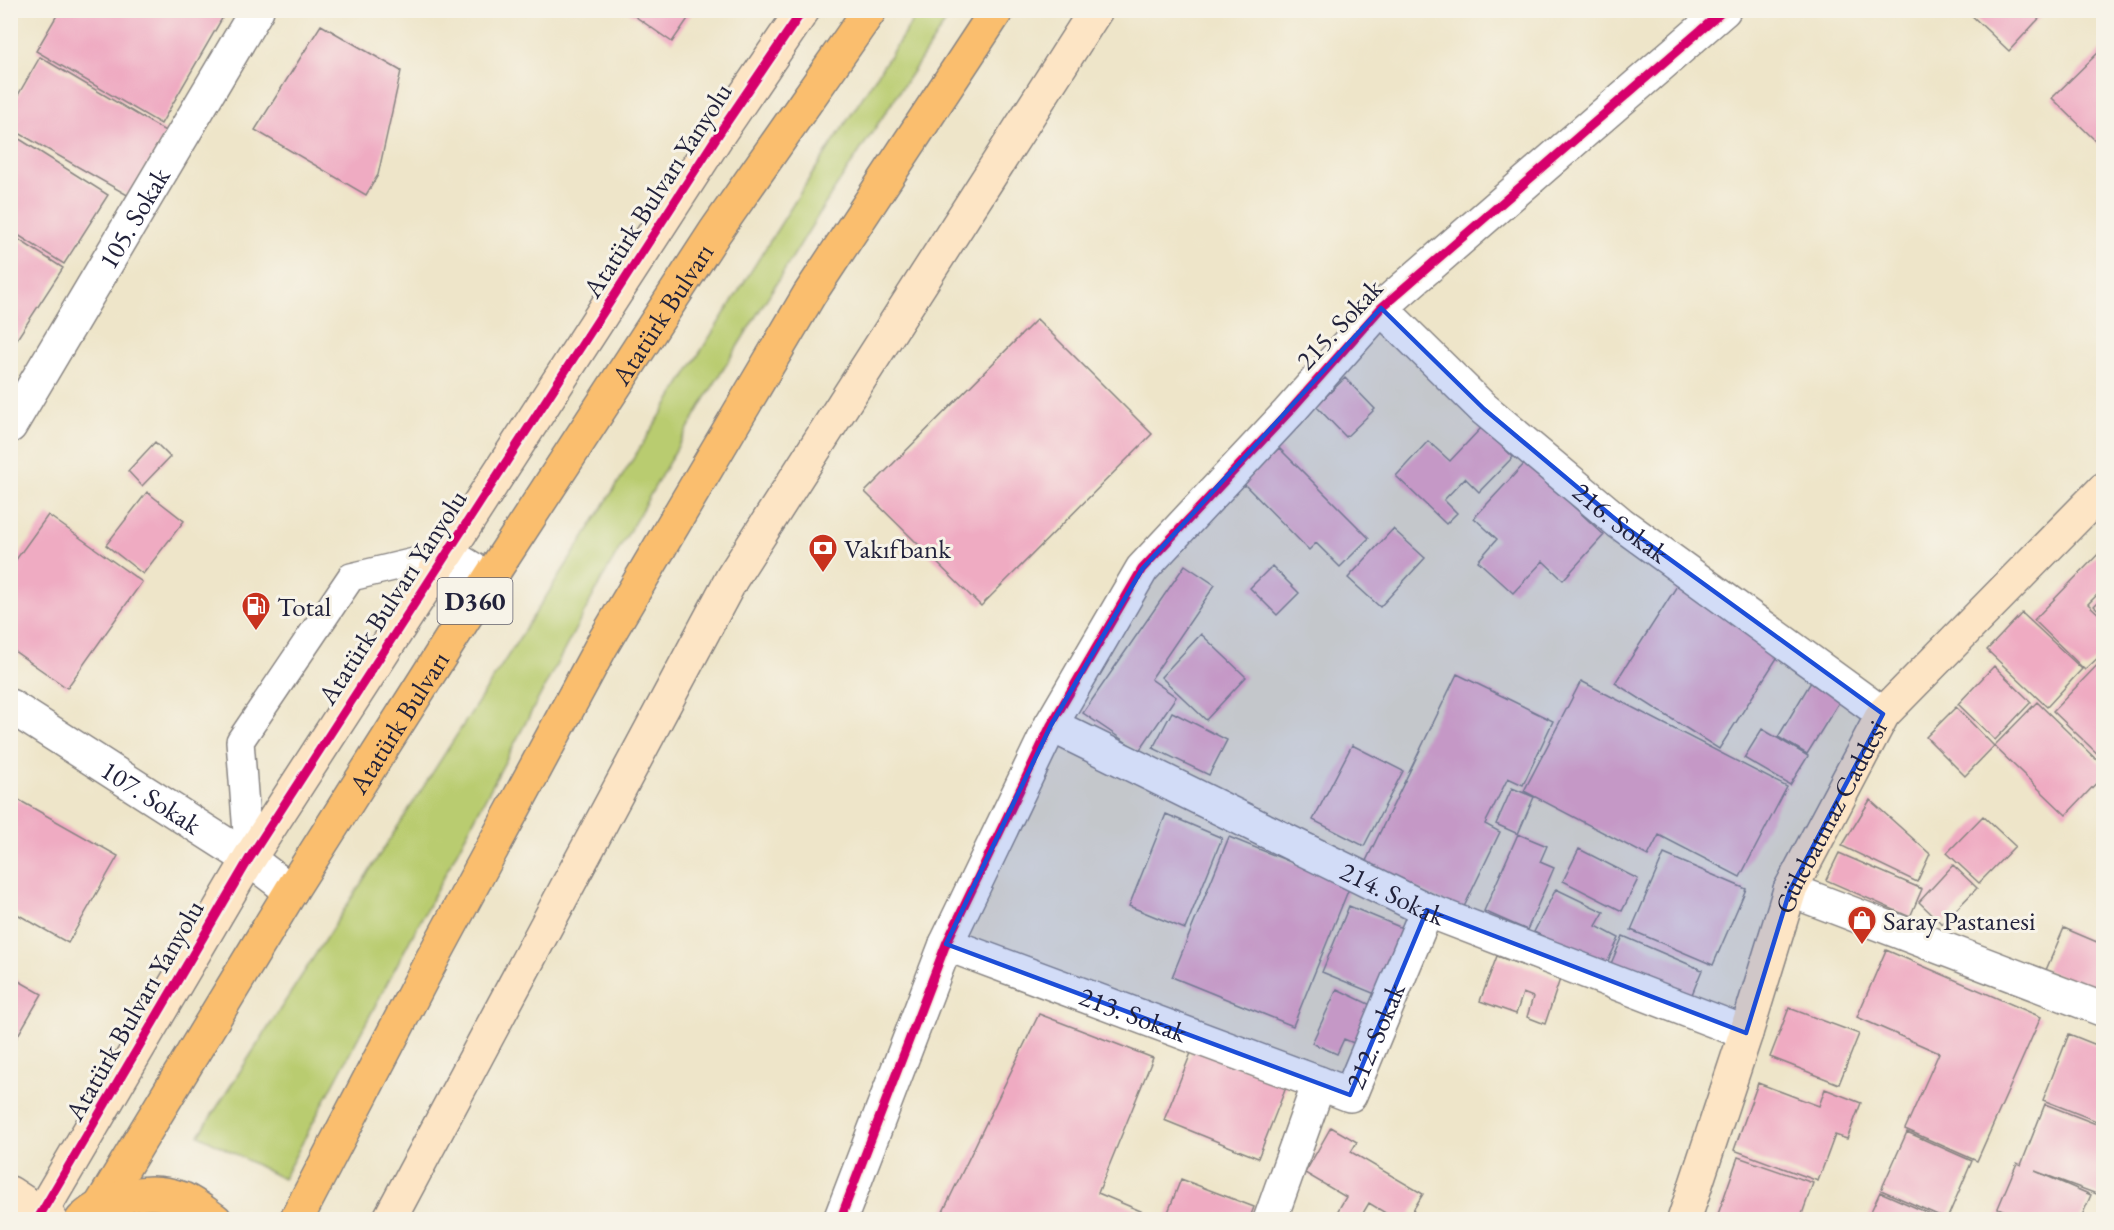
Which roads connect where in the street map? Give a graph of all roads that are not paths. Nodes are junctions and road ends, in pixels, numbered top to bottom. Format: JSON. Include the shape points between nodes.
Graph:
{"nodes":[{"id":1,"x":257,"y":10,"type":"edge"},
{"id":2,"x":803,"y":10,"type":"edge"},
{"id":3,"x":870,"y":10,"type":"edge"},
{"id":4,"x":997,"y":10,"type":"edge"},
{"id":5,"x":1096,"y":10,"type":"edge"},
{"id":6,"x":1724,"y":10,"type":"edge"},
{"id":7,"x":1381,"y":308,"type":"junction"},
{"id":8,"x":10,"y":426,"type":"edge"},
{"id":9,"x":2103,"y":489,"type":"edge"},
{"id":10,"x":448,"y":554,"type":"junction"},
{"id":11,"x":489,"y":579,"type":"junction"},
{"id":12,"x":10,"y":706,"type":"edge"},
{"id":13,"x":1883,"y":714,"type":"junction"},
{"id":14,"x":1051,"y":725,"type":"junction"},
{"id":15,"x":249,"y":859,"type":"junction"},
{"id":16,"x":1790,"y":890,"type":"junction"},
{"id":17,"x":291,"y":891,"type":"junction"},
{"id":18,"x":1427,"y":910,"type":"junction"},
{"id":19,"x":946,"y":944,"type":"junction"},
{"id":20,"x":2103,"y":1010,"type":"edge"},
{"id":21,"x":1746,"y":1033,"type":"junction"},
{"id":22,"x":1319,"y":1083,"type":"junction"},
{"id":23,"x":10,"y":1193,"type":"edge"},
{"id":24,"x":92,"y":1212,"type":"edge"},
{"id":25,"x":43,"y":1217,"type":"edge"},
{"id":26,"x":215,"y":1220,"type":"edge"},
{"id":27,"x":296,"y":1220,"type":"edge"},
{"id":28,"x":389,"y":1220,"type":"edge"},
{"id":29,"x":840,"y":1220,"type":"edge"},
{"id":30,"x":1270,"y":1220,"type":"edge"},
{"id":31,"x":1684,"y":1220,"type":"edge"}],
"edges":[{"from":1,"to":8,"type":"street","name":"105. Sokak"},
{"from":2,"to":10,"type":"street","name":"Atatürk Bulvarı Yanyolu"},
{"from":3,"to":11,"type":"highway","name":"Atatürk Bulvarı","number":"D360","via":[[715,232]]},
{"from":4,"to":27,"type":"highway","via":[[809,295],[602,645]]},
{"from":5,"to":28,"type":"street","via":[[732,578]]},
{"from":6,"to":7,"type":"street","name":"215. Sokak"},
{"from":7,"to":13,"type":"street","name":"216. Sokak","via":[[1484,409],[1620,523]]},
{"from":7,"to":14,"type":"street","name":"215. Sokak","via":[[1142,569]]},
{"from":9,"to":13,"type":"street","name":"Gülebatmaz Caddesi"},
{"from":10,"to":11,"type":"street"},
{"from":10,"to":15,"type":"street","name":"Atatürk Bulvarı Yanyolu"},
{"from":10,"to":15,"type":"lane","via":[[351,577],[240,741]]},
{"from":11,"to":17,"type":"highway","name":"Atatürk Bulvarı","number":"D360"},
{"from":12,"to":15,"type":"street","name":"107. Sokak"},
{"from":13,"to":16,"type":"street","name":"Gülebatmaz Caddesi"},
{"from":14,"to":18,"type":"street","name":"214. Sokak"},
{"from":14,"to":19,"type":"street","name":"215. Sokak"},
{"from":15,"to":17,"type":"street","name":"107. Sokak"},
{"from":15,"to":25,"type":"street","name":"Atatürk Bulvarı Yanyolu"},
{"from":16,"to":20,"type":"street"},
{"from":16,"to":21,"type":"street","name":"Gülebatmaz Caddesi"},
{"from":17,"to":24,"type":"highway","name":"Atatürk Bulvarı","number":"D360"},
{"from":18,"to":21,"type":"street","name":"214. Sokak"},
{"from":18,"to":22,"type":"street","name":"212. Sokak","via":[[1350,1095]]},
{"from":19,"to":22,"type":"street","name":"213. Sokak"},
{"from":19,"to":29,"type":"street","name":"215. Sokak"},
{"from":21,"to":31,"type":"street","name":"Gülebatmaz Caddesi"},
{"from":22,"to":30,"type":"street","name":"212. Sokak"},
{"from":23,"to":25,"type":"street"},
{"from":24,"to":26,"type":"highway","name":"Atatürk Bulvarı","number":"D360","via":[[127,1195],[156,1193],[184,1200]]}]}
